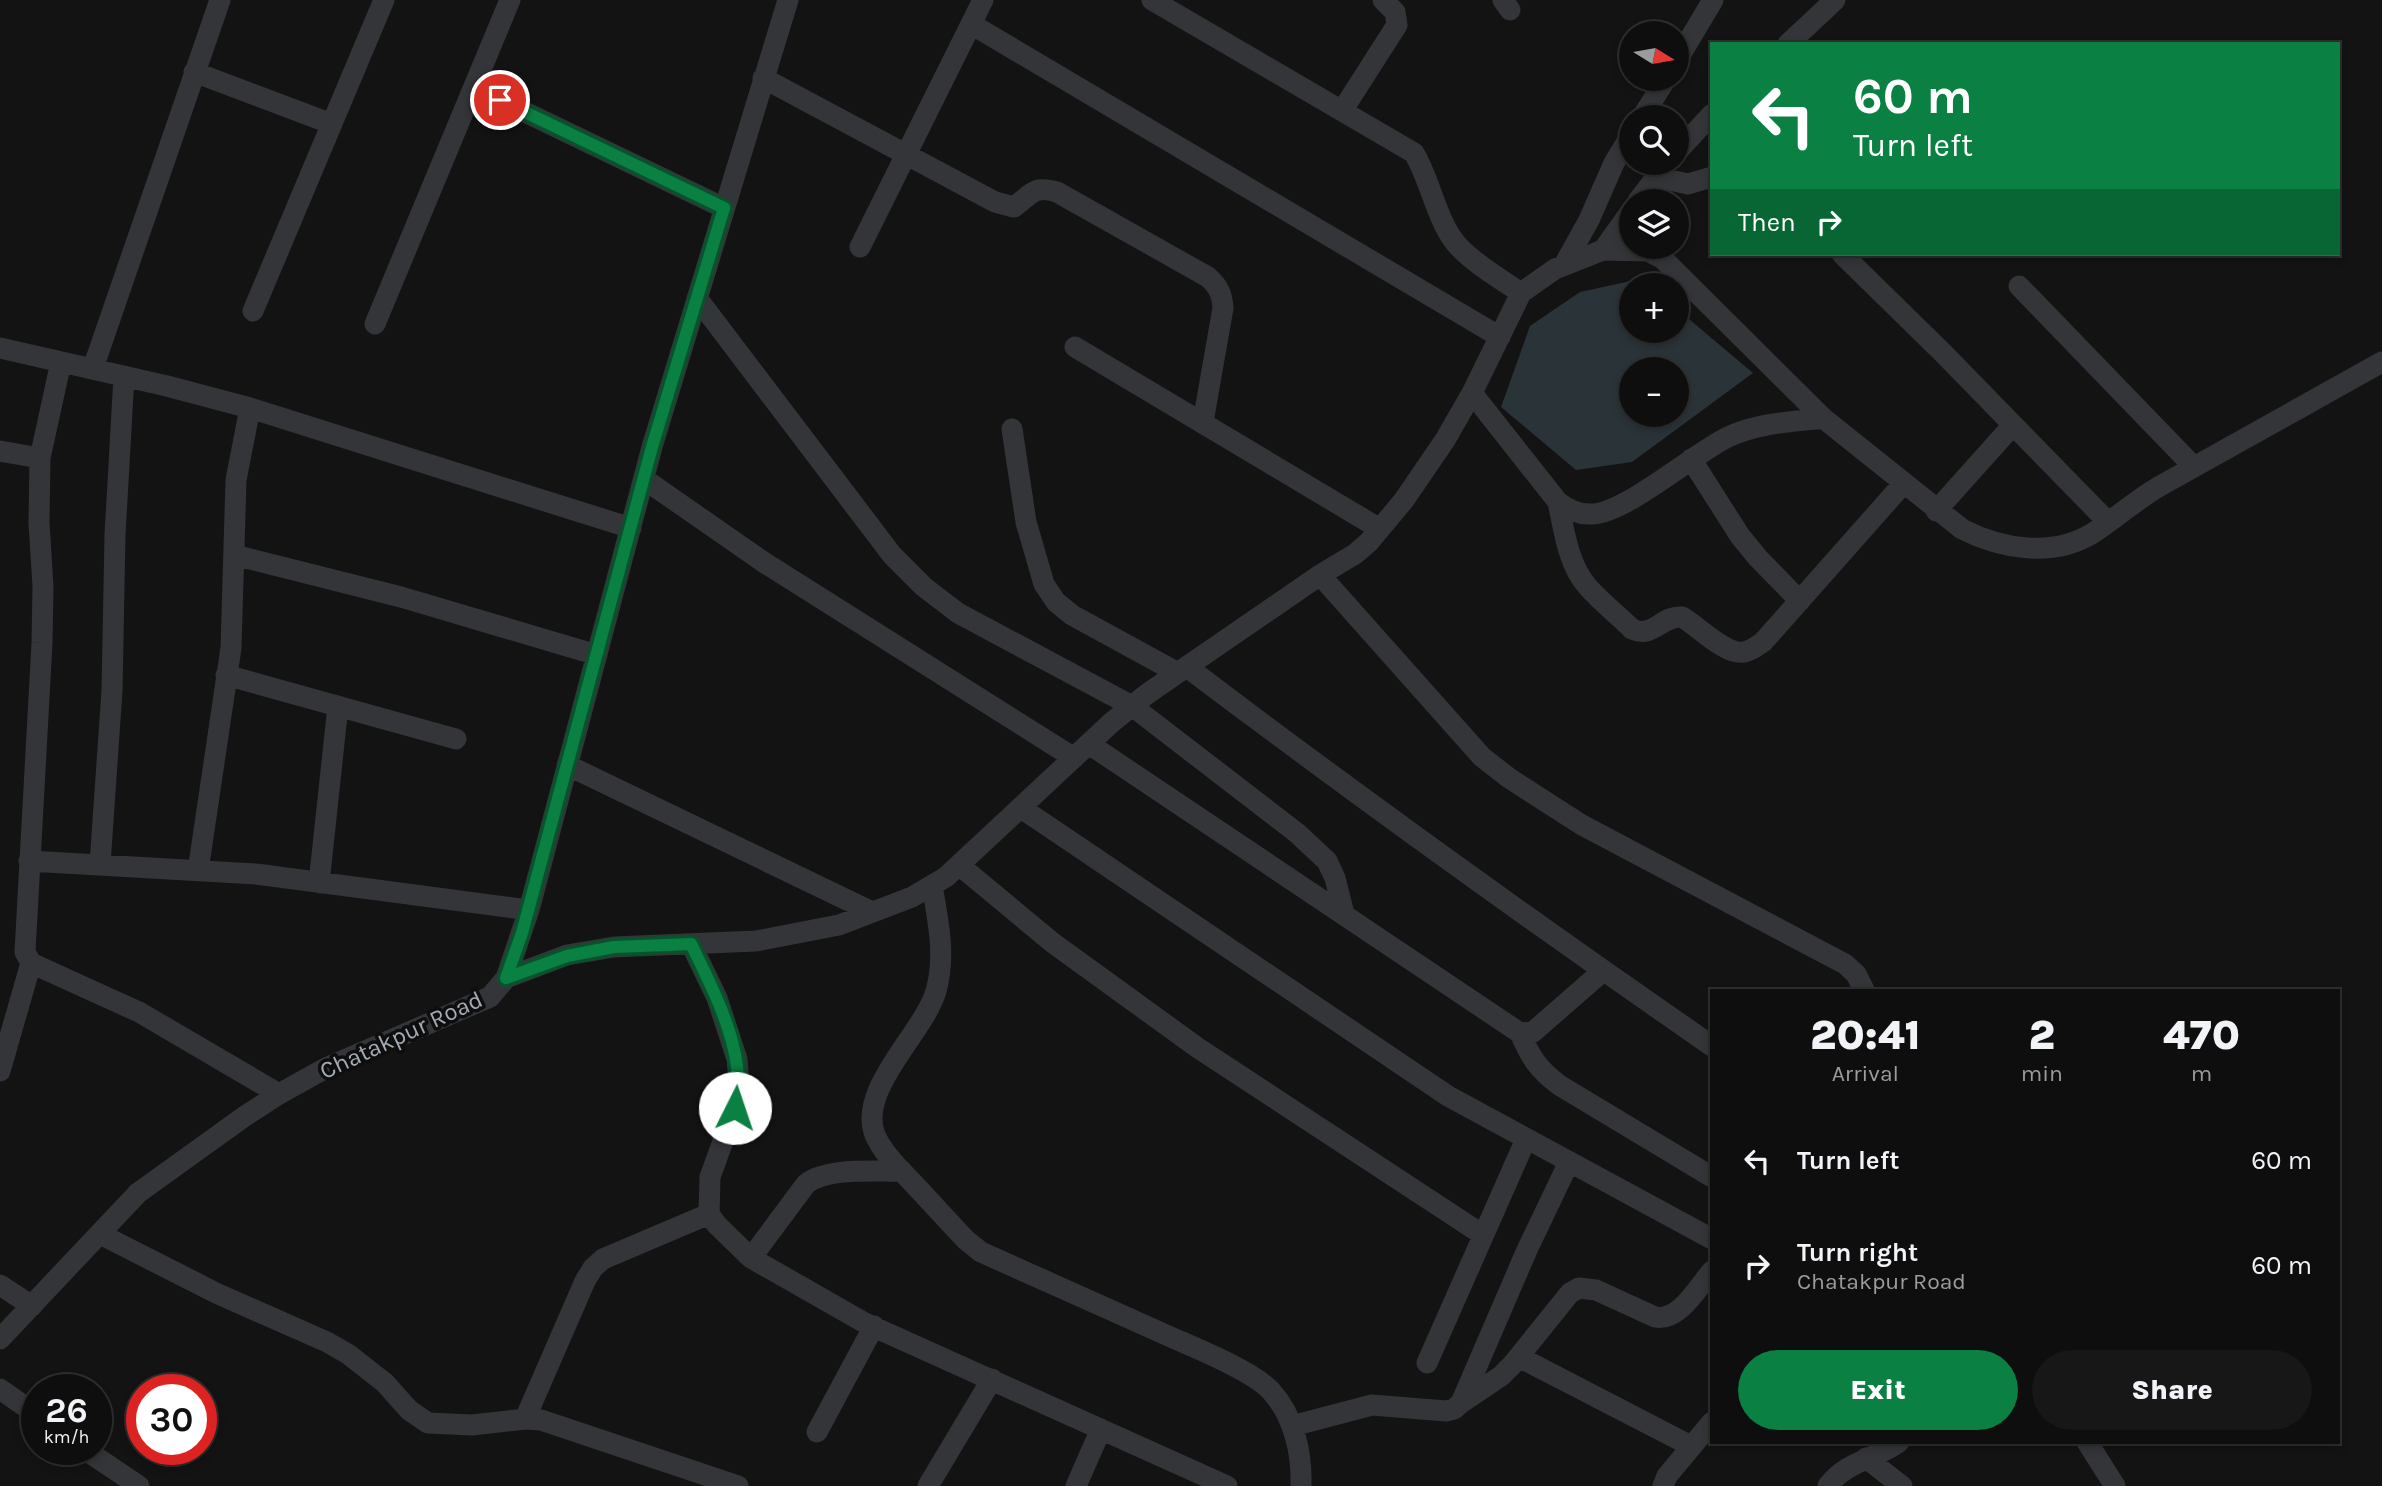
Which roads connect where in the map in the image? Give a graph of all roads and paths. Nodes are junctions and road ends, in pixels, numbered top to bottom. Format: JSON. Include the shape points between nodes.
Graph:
{"nodes":[{"id":1,"x":220,"y":0,"type":"edge"},
{"id":2,"x":384,"y":0,"type":"edge"},
{"id":3,"x":510,"y":0,"type":"edge"},
{"id":4,"x":788,"y":0,"type":"edge"},
{"id":5,"x":983,"y":0,"type":"edge"},
{"id":6,"x":1152,"y":0,"type":"edge"},
{"id":7,"x":1383,"y":0,"type":"edge"},
{"id":8,"x":1713,"y":0,"type":"edge"},
{"id":9,"x":1835,"y":0,"type":"edge"},
{"id":10,"x":971,"y":24,"type":"junction"},
{"id":11,"x":1689,"y":40,"type":"edge"},
{"id":12,"x":1790,"y":42,"type":"edge"},
{"id":13,"x":194,"y":72,"type":"junction"},
{"id":14,"x":763,"y":78,"type":"junction"},
{"id":15,"x":475,"y":88,"type":"junction"},
{"id":16,"x":1342,"y":111,"type":"junction"},
{"id":17,"x":1710,"y":116,"type":"edge"},
{"id":18,"x":332,"y":124,"type":"junction"},
{"id":19,"x":1689,"y":139,"type":"edge"},
{"id":20,"x":906,"y":155,"type":"junction"},
{"id":21,"x":1619,"y":155,"type":"edge"},
{"id":22,"x":1658,"y":175,"type":"edge"},
{"id":23,"x":1671,"y":175,"type":"edge"},
{"id":24,"x":1710,"y":178,"type":"edge"},
{"id":25,"x":1647,"y":189,"type":"edge"},
{"id":26,"x":724,"y":208,"type":"junction"},
{"id":27,"x":1619,"y":228,"type":"edge"},
{"id":28,"x":860,"y":247,"type":"dead end"},
{"id":29,"x":1603,"y":250,"type":"junction"},
{"id":30,"x":1844,"y":256,"type":"edge"},
{"id":31,"x":1564,"y":265,"type":"junction"},
{"id":32,"x":2019,"y":286,"type":"dead end"},
{"id":33,"x":1521,"y":293,"type":"junction"},
{"id":34,"x":697,"y":298,"type":"junction"},
{"id":35,"x":253,"y":311,"type":"dead end"},
{"id":36,"x":375,"y":324,"type":"dead end"},
{"id":37,"x":1500,"y":337,"type":"junction"},
{"id":38,"x":1076,"y":347,"type":"dead end"},
{"id":39,"x":0,"y":348,"type":"edge"},
{"id":40,"x":61,"y":362,"type":"junction"},
{"id":41,"x":2382,"y":362,"type":"edge"},
{"id":42,"x":93,"y":368,"type":"junction"},
{"id":43,"x":124,"y":376,"type":"junction"},
{"id":44,"x":1472,"y":393,"type":"junction"},
{"id":45,"x":250,"y":408,"type":"junction"},
{"id":46,"x":1823,"y":418,"type":"junction"},
{"id":47,"x":1203,"y":422,"type":"junction"},
{"id":48,"x":2013,"y":425,"type":"junction"},
{"id":49,"x":1012,"y":429,"type":"dead end"},
{"id":50,"x":0,"y":451,"type":"edge"},
{"id":51,"x":40,"y":458,"type":"junction"},
{"id":52,"x":1691,"y":459,"type":"junction"},
{"id":53,"x":2194,"y":467,"type":"junction"},
{"id":54,"x":644,"y":479,"type":"junction"},
{"id":55,"x":1903,"y":484,"type":"junction"},
{"id":56,"x":1558,"y":502,"type":"junction"},
{"id":57,"x":1936,"y":511,"type":"junction"},
{"id":58,"x":2108,"y":522,"type":"junction"},
{"id":59,"x":631,"y":528,"type":"junction"},
{"id":60,"x":1380,"y":529,"type":"junction"},
{"id":61,"x":234,"y":555,"type":"junction"},
{"id":62,"x":1320,"y":575,"type":"junction"},
{"id":63,"x":1800,"y":601,"type":"junction"},
{"id":64,"x":597,"y":655,"type":"junction"},
{"id":65,"x":1183,"y":670,"type":"junction"},
{"id":66,"x":226,"y":676,"type":"junction"},
{"id":67,"x":338,"y":706,"type":"junction"},
{"id":68,"x":1132,"y":706,"type":"junction"},
{"id":69,"x":456,"y":739,"type":"dead end"},
{"id":70,"x":1082,"y":751,"type":"junction"},
{"id":71,"x":567,"y":765,"type":"junction"},
{"id":72,"x":1021,"y":808,"type":"junction"},
{"id":73,"x":30,"y":861,"type":"junction"},
{"id":74,"x":100,"y":864,"type":"junction"},
{"id":75,"x":958,"y":865,"type":"junction"},
{"id":76,"x":198,"y":871,"type":"junction"},
{"id":77,"x":319,"y":883,"type":"junction"},
{"id":78,"x":932,"y":885,"type":"junction"},
{"id":79,"x":528,"y":910,"type":"junction"},
{"id":80,"x":872,"y":912,"type":"junction"},
{"id":81,"x":1344,"y":914,"type":"junction"},
{"id":82,"x":691,"y":944,"type":"junction"},
{"id":83,"x":31,"y":963,"type":"junction"},
{"id":84,"x":1603,"y":971,"type":"junction"},
{"id":85,"x":506,"y":978,"type":"junction"},
{"id":86,"x":1864,"y":989,"type":"edge"},
{"id":87,"x":1520,"y":1033,"type":"junction"},
{"id":88,"x":1710,"y":1045,"type":"edge"},
{"id":89,"x":0,"y":1071,"type":"edge"},
{"id":90,"x":279,"y":1094,"type":"junction"},
{"id":91,"x":1527,"y":1139,"type":"junction"},
{"id":92,"x":1569,"y":1162,"type":"junction"},
{"id":93,"x":902,"y":1171,"type":"junction"},
{"id":94,"x":1710,"y":1176,"type":"edge"},
{"id":95,"x":709,"y":1214,"type":"junction"},
{"id":96,"x":100,"y":1234,"type":"junction"},
{"id":97,"x":1483,"y":1235,"type":"junction"},
{"id":98,"x":1710,"y":1238,"type":"edge"},
{"id":99,"x":751,"y":1258,"type":"junction"},
{"id":100,"x":1710,"y":1273,"type":"edge"},
{"id":101,"x":0,"y":1285,"type":"edge"},
{"id":102,"x":32,"y":1306,"type":"junction"},
{"id":103,"x":874,"y":1326,"type":"junction"},
{"id":104,"x":0,"y":1339,"type":"edge"},
{"id":105,"x":1519,"y":1357,"type":"junction"},
{"id":106,"x":1427,"y":1363,"type":"dead end"},
{"id":107,"x":992,"y":1379,"type":"junction"},
{"id":108,"x":0,"y":1389,"type":"edge"},
{"id":109,"x":1461,"y":1403,"type":"junction"},
{"id":110,"x":21,"y":1404,"type":"edge"},
{"id":111,"x":525,"y":1419,"type":"junction"},
{"id":112,"x":1710,"y":1424,"type":"edge"},
{"id":113,"x":1292,"y":1426,"type":"junction"},
{"id":114,"x":1101,"y":1429,"type":"junction"},
{"id":115,"x":817,"y":1432,"type":"dead end"},
{"id":116,"x":1893,"y":1444,"type":"edge"},
{"id":117,"x":2088,"y":1444,"type":"edge"},
{"id":118,"x":1691,"y":1446,"type":"junction"},
{"id":119,"x":1866,"y":1458,"type":"junction"},
{"id":120,"x":108,"y":1465,"type":"edge"},
{"id":121,"x":139,"y":1486,"type":"edge"},
{"id":122,"x":737,"y":1486,"type":"edge"},
{"id":123,"x":928,"y":1486,"type":"edge"},
{"id":124,"x":1076,"y":1486,"type":"edge"},
{"id":125,"x":1227,"y":1486,"type":"edge"},
{"id":126,"x":1301,"y":1486,"type":"edge"},
{"id":127,"x":1663,"y":1486,"type":"edge"},
{"id":128,"x":1828,"y":1486,"type":"edge"},
{"id":129,"x":1902,"y":1486,"type":"edge"},
{"id":130,"x":2115,"y":1486,"type":"edge"}],
"edges":[{"from":1,"to":13,"type":"street"},
{"from":2,"to":18,"type":"street"},
{"from":3,"to":15,"type":"street"},
{"from":4,"to":14,"type":"street","name":"Chatakpur Road"},
{"from":5,"to":10,"type":"street"},
{"from":6,"to":16,"type":"street"},
{"from":7,"to":16,"type":"street","via":[[1395,12],[1397,25]]},
{"from":8,"to":11,"type":"street"},
{"from":9,"to":12,"type":"street"},
{"from":10,"to":20,"type":"street"},
{"from":10,"to":37,"type":"street"},
{"from":13,"to":18,"type":"street"},
{"from":13,"to":42,"type":"street"},
{"from":14,"to":20,"type":"street"},
{"from":14,"to":26,"type":"street","name":"Chatakpur Road"},
{"from":15,"to":26,"type":"street"},
{"from":15,"to":36,"type":"street"},
{"from":16,"to":33,"type":"street","via":[[1414,153],[1459,247]]},
{"from":17,"to":19,"type":"street"},
{"from":18,"to":35,"type":"street"},
{"from":20,"to":28,"type":"street"},
{"from":20,"to":47,"type":"street","via":[[1004,206],[1014,207],[1032,191],[1043,188],[1057,192],[1217,285],[1223,309]]},
{"from":21,"to":31,"type":"street"},
{"from":22,"to":25,"type":"street"},
{"from":23,"to":24,"type":"street","via":[[1688,184]]},
{"from":26,"to":34,"type":"street","name":"Chatakpur Road"},
{"from":27,"to":29,"type":"street"},
{"from":29,"to":31,"type":"street"},
{"from":29,"to":46,"type":"street","via":[[1648,251],[1662,258]]},
{"from":30,"to":48,"type":"street"},
{"from":31,"to":33,"type":"street"},
{"from":32,"to":53,"type":"street"},
{"from":33,"to":37,"type":"street"},
{"from":34,"to":54,"type":"street","name":"Chatakpur Road"},
{"from":34,"to":68,"type":"street","via":[[892,555],[924,587],[958,612]]},
{"from":37,"to":44,"type":"street"},
{"from":38,"to":47,"type":"street"},
{"from":39,"to":40,"type":"street"},
{"from":40,"to":42,"type":"street"},
{"from":40,"to":51,"type":"street"},
{"from":41,"to":53,"type":"street"},
{"from":42,"to":43,"type":"street"},
{"from":43,"to":45,"type":"street"},
{"from":43,"to":74,"type":"street"},
{"from":44,"to":56,"type":"street"},
{"from":44,"to":60,"type":"street","via":[[1432,460]]},
{"from":45,"to":59,"type":"street"},
{"from":45,"to":61,"type":"street","via":[[236,480]]},
{"from":46,"to":52,"type":"street","via":[[1745,430]]},
{"from":46,"to":55,"type":"street"},
{"from":47,"to":60,"type":"street"},
{"from":48,"to":57,"type":"street"},
{"from":48,"to":58,"type":"street"},
{"from":49,"to":65,"type":"street","via":[[1026,522],[1044,584],[1056,601],[1072,615]]},
{"from":50,"to":51,"type":"street"},
{"from":51,"to":73,"type":"street","via":[[42,643]]},
{"from":52,"to":56,"type":"street","via":[[1607,511],[1577,512]]},
{"from":52,"to":63,"type":"street","via":[[1740,536]]},
{"from":53,"to":58,"type":"street"},
{"from":54,"to":59,"type":"street","name":"Chatakpur Road"},
{"from":54,"to":70,"type":"street","via":[[765,562]]},
{"from":55,"to":57,"type":"street"},
{"from":55,"to":63,"type":"street"},
{"from":56,"to":63,"type":"street","via":[[1580,576],[1641,633],[1682,617],[1721,645],[1741,653],[1763,642]]},
{"from":57,"to":58,"type":"street","via":[[1981,539],[2014,546],[2054,547],[2091,534]]},
{"from":59,"to":64,"type":"street","name":"Chatakpur Road"},
{"from":60,"to":62,"type":"street","via":[[1355,554]]},
{"from":61,"to":64,"type":"street","via":[[401,597]]},
{"from":61,"to":66,"type":"street"},
{"from":62,"to":65,"type":"street"},
{"from":62,"to":86,"type":"street","via":[[1482,757],[1509,778],[1583,825],[1845,964]]},
{"from":64,"to":71,"type":"street","name":"Chatakpur Road"},
{"from":65,"to":68,"type":"street"},
{"from":65,"to":84,"type":"street"},
{"from":66,"to":67,"type":"street"},
{"from":66,"to":76,"type":"street"},
{"from":67,"to":69,"type":"street"},
{"from":67,"to":77,"type":"street"},
{"from":68,"to":70,"type":"street"},
{"from":68,"to":81,"type":"street","via":[[1327,861]]},
{"from":70,"to":72,"type":"street"},
{"from":70,"to":81,"type":"street"},
{"from":71,"to":79,"type":"street","name":"Chatakpur Road"},
{"from":71,"to":80,"type":"street"},
{"from":72,"to":75,"type":"street"},
{"from":72,"to":91,"type":"street","via":[[1448,1096]]},
{"from":73,"to":74,"type":"street"},
{"from":73,"to":83,"type":"street","via":[[25,951]]},
{"from":74,"to":76,"type":"street"},
{"from":75,"to":78,"type":"street"},
{"from":75,"to":97,"type":"street","via":[[1053,943],[1198,1048]]},
{"from":76,"to":77,"type":"street"},
{"from":77,"to":79,"type":"street"},
{"from":78,"to":80,"type":"street"},
{"from":78,"to":93,"type":"street","via":[[942,943],[936,993],[928,1013],[887,1074],[872,1120],[875,1135]]},
{"from":79,"to":85,"type":"street","name":"Chatakpur Road"},
{"from":80,"to":82,"type":"street","via":[[839,925],[783,937]]},
{"from":81,"to":87,"type":"street"},
{"from":82,"to":85,"type":"street","via":[[602,949]]},
{"from":82,"to":95,"type":"street","via":[[717,998],[737,1059],[735,1108],[710,1177]]},
{"from":83,"to":89,"type":"street"},
{"from":83,"to":90,"type":"street","via":[[139,1012]]},
{"from":84,"to":87,"type":"street","via":[[1533,1032]]},
{"from":84,"to":88,"type":"street"},
{"from":85,"to":90,"type":"street","name":"Chatakpur Road","via":[[490,997],[326,1068]]},
{"from":87,"to":94,"type":"street","via":[[1540,1071]]},
{"from":90,"to":96,"type":"street","name":"Chatakpur Road","via":[[138,1193]]},
{"from":91,"to":92,"type":"street"},
{"from":91,"to":97,"type":"street"},
{"from":92,"to":98,"type":"street"},
{"from":92,"to":109,"type":"street"},
{"from":93,"to":99,"type":"street","via":[[813,1179]]},
{"from":93,"to":113,"type":"street","via":[[981,1252],[1242,1371],[1269,1388]]},
{"from":95,"to":99,"type":"street"},
{"from":95,"to":111,"type":"street","via":[[603,1259],[593,1268]]},
{"from":96,"to":102,"type":"street","name":"Chatakpur Road"},
{"from":96,"to":111,"type":"street","via":[[348,1354],[428,1423],[471,1425]]},
{"from":97,"to":106,"type":"street"},
{"from":99,"to":103,"type":"street"},
{"from":100,"to":105,"type":"street","via":[[1664,1319],[1596,1290],[1579,1288],[1570,1293]]},
{"from":101,"to":102,"type":"street"},
{"from":102,"to":104,"type":"street","name":"Chatakpur Road"},
{"from":103,"to":107,"type":"street"},
{"from":103,"to":115,"type":"street"},
{"from":105,"to":109,"type":"street","via":[[1501,1376]]},
{"from":105,"to":118,"type":"street"},
{"from":107,"to":114,"type":"street"},
{"from":107,"to":123,"type":"street"},
{"from":108,"to":110,"type":"street"},
{"from":109,"to":113,"type":"street","via":[[1446,1410],[1372,1405]]},
{"from":111,"to":122,"type":"street","via":[[600,1438]]},
{"from":112,"to":118,"type":"street"},
{"from":113,"to":126,"type":"street"},
{"from":114,"to":124,"type":"street"},
{"from":114,"to":125,"type":"street"},
{"from":116,"to":119,"type":"street"},
{"from":117,"to":130,"type":"street"},
{"from":118,"to":127,"type":"street"},
{"from":119,"to":128,"type":"street","via":[[1850,1465]]},
{"from":119,"to":129,"type":"street"},
{"from":120,"to":121,"type":"street"}]}
